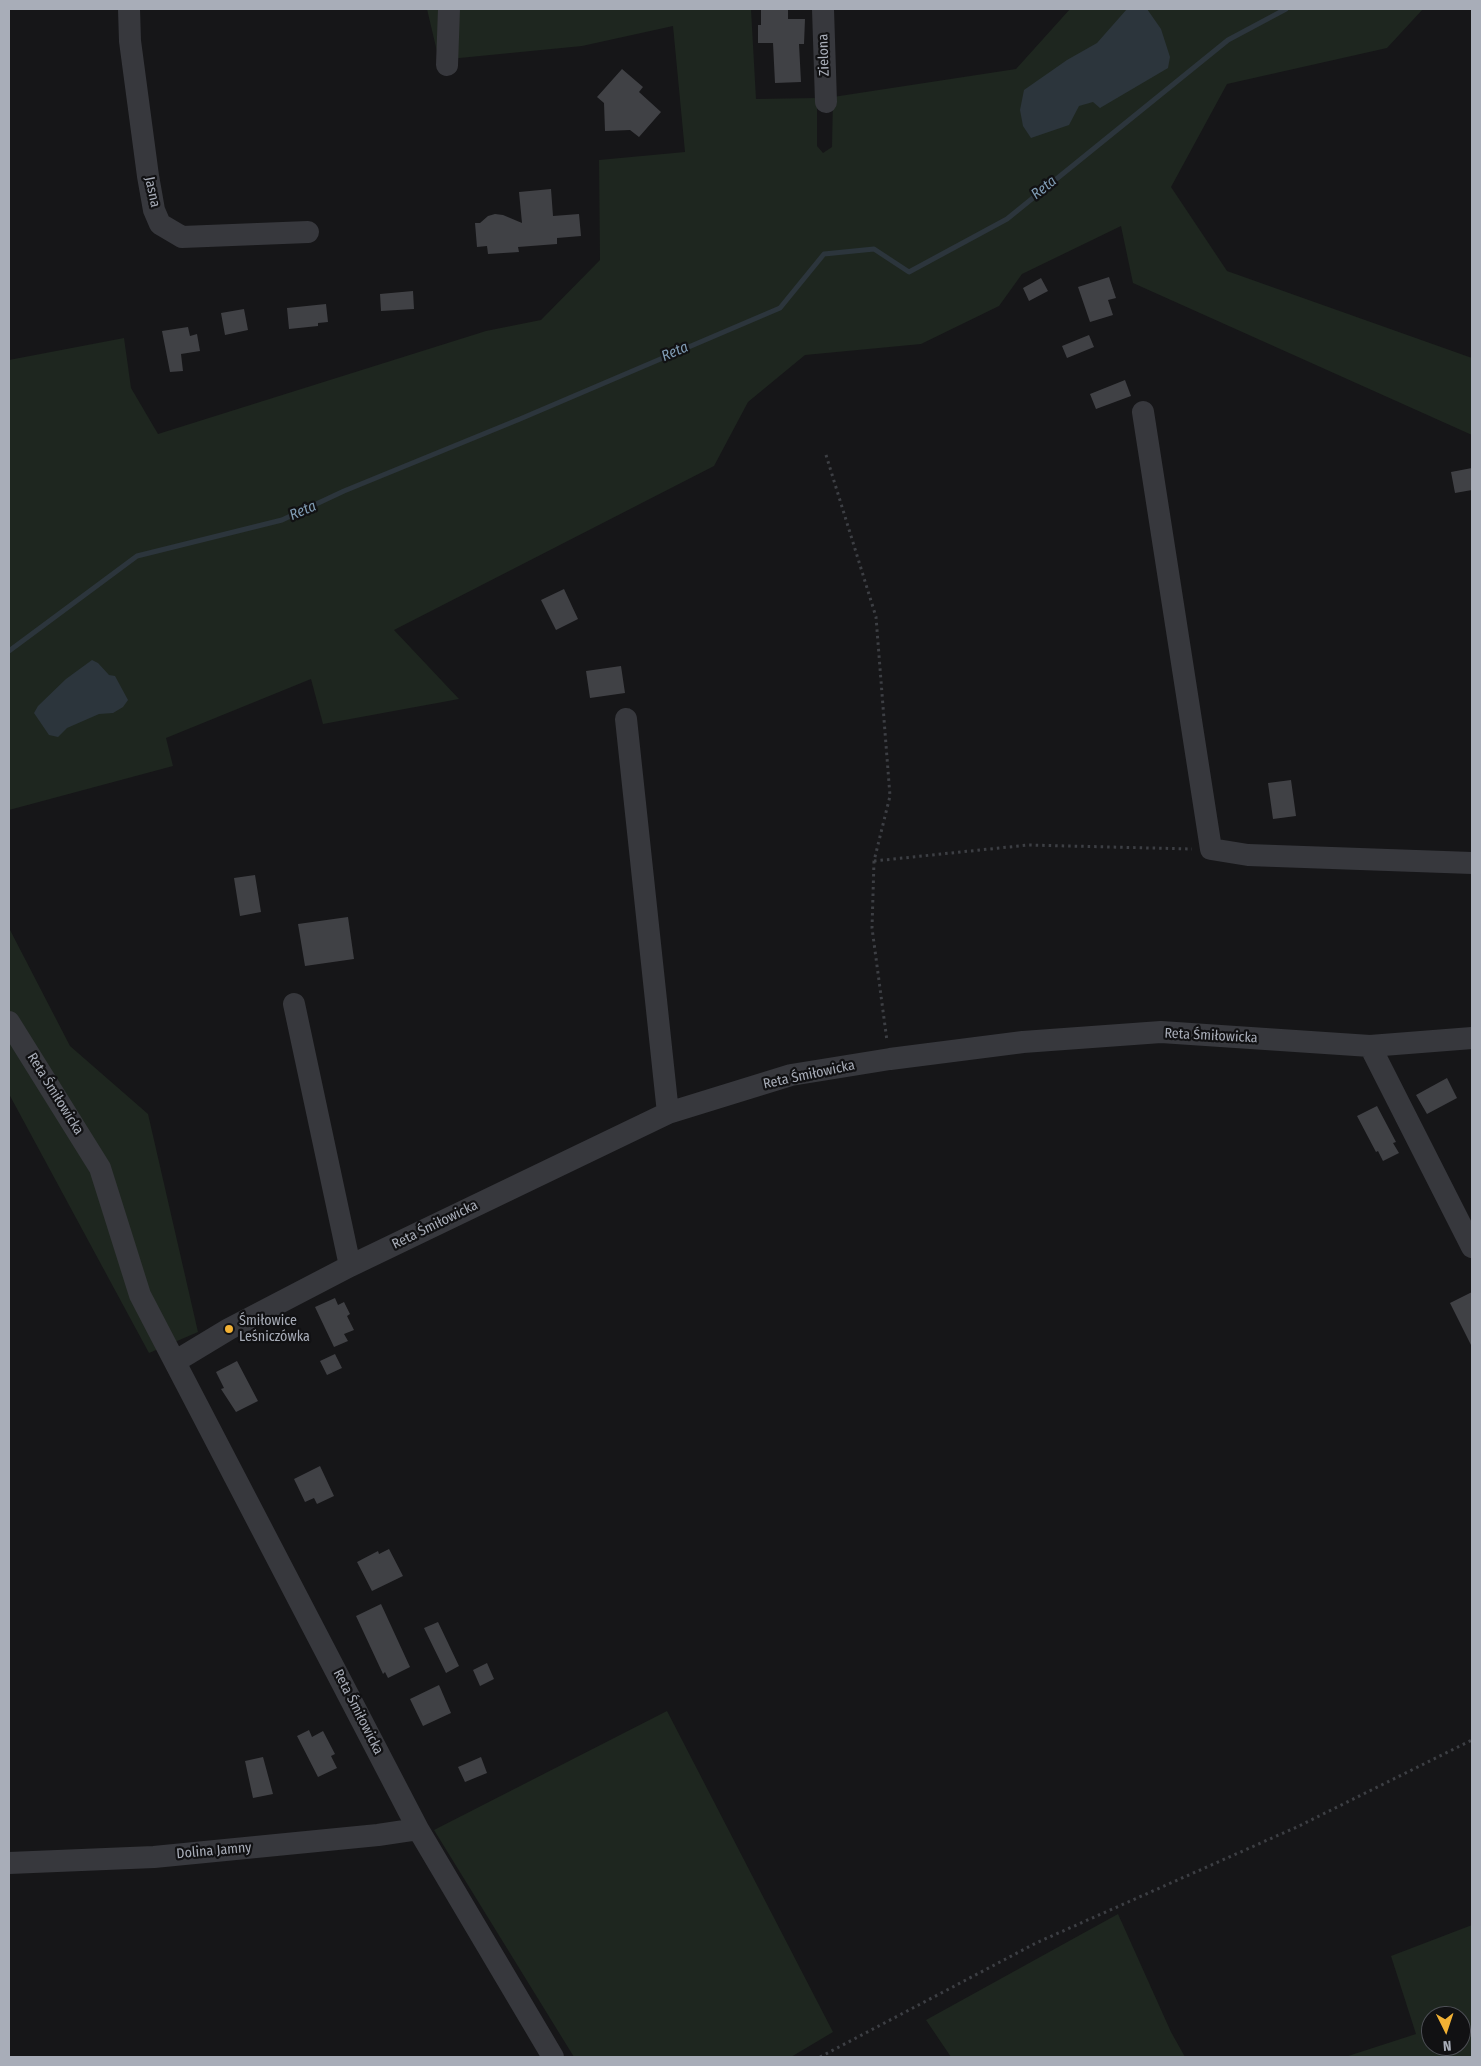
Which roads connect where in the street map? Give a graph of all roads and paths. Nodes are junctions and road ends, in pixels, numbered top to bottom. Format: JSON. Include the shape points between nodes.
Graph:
{"nodes":[{"id":1,"x":128,"y":9,"type":"edge"},
{"id":2,"x":449,"y":9,"type":"edge"},
{"id":3,"x":823,"y":9,"type":"edge"},
{"id":4,"x":447,"y":65,"type":"dead end"},
{"id":5,"x":826,"y":102,"type":"dead end"},
{"id":6,"x":308,"y":232,"type":"dead end"},
{"id":7,"x":1143,"y":412,"type":"dead end"},
{"id":8,"x":826,"y":455,"type":"dead end"},
{"id":9,"x":626,"y":719,"type":"dead end"},
{"id":10,"x":1211,"y":849,"type":"junction"},
{"id":11,"x":874,"y":861,"type":"junction"},
{"id":12,"x":1472,"y":863,"type":"edge"},
{"id":13,"x":294,"y":1004,"type":"dead end"},
{"id":14,"x":9,"y":1022,"type":"edge"},
{"id":15,"x":1472,"y":1038,"type":"edge"},
{"id":16,"x":1370,"y":1046,"type":"junction"},
{"id":17,"x":890,"y":1059,"type":"junction"},
{"id":18,"x":668,"y":1113,"type":"junction"},
{"id":19,"x":1472,"y":1246,"type":"edge"},
{"id":20,"x":350,"y":1266,"type":"junction"},
{"id":21,"x":176,"y":1361,"type":"junction"},
{"id":22,"x":1472,"y":1740,"type":"edge"},
{"id":23,"x":418,"y":1829,"type":"junction"},
{"id":24,"x":9,"y":1863,"type":"edge"},
{"id":25,"x":552,"y":2057,"type":"edge"},
{"id":26,"x":820,"y":2057,"type":"edge"}],
"edges":[{"from":1,"to":6,"type":"street","name":"Jasna","via":[[148,176],[160,224],[182,237]]},
{"from":2,"to":4,"type":"street"},
{"from":3,"to":5,"type":"street","name":"Zielona"},
{"from":7,"to":10,"type":"street"},
{"from":8,"to":11,"type":"path","via":[[876,617],[890,796]]},
{"from":9,"to":18,"type":"street"},
{"from":10,"to":11,"type":"path","via":[[1028,845]]},
{"from":10,"to":12,"type":"street","via":[[1248,855]]},
{"from":11,"to":17,"type":"path","via":[[872,928]]},
{"from":13,"to":20,"type":"street"},
{"from":14,"to":21,"type":"street","name":"Reta Śmiłowicka","via":[[100,1168],[140,1294]]},
{"from":15,"to":16,"type":"street","name":"Reta Śmiłowicka"},
{"from":16,"to":17,"type":"street","name":"Reta Śmiłowicka","via":[[1161,1032],[1023,1042]]},
{"from":16,"to":19,"type":"street"},
{"from":17,"to":18,"type":"street","name":"Reta Śmiłowicka","via":[[791,1076]]},
{"from":18,"to":20,"type":"street","name":"Reta Śmiłowicka"},
{"from":20,"to":21,"type":"street","name":"Reta Śmiłowicka","via":[[229,1328]]},
{"from":21,"to":23,"type":"street","name":"Reta Śmiłowicka"},
{"from":22,"to":26,"type":"path","via":[[1299,1826],[1036,1943]]},
{"from":23,"to":24,"type":"street","name":"Dolina Jamny","via":[[154,1857]]},
{"from":23,"to":25,"type":"street","name":"Reta Śmiłowicka"}]}
